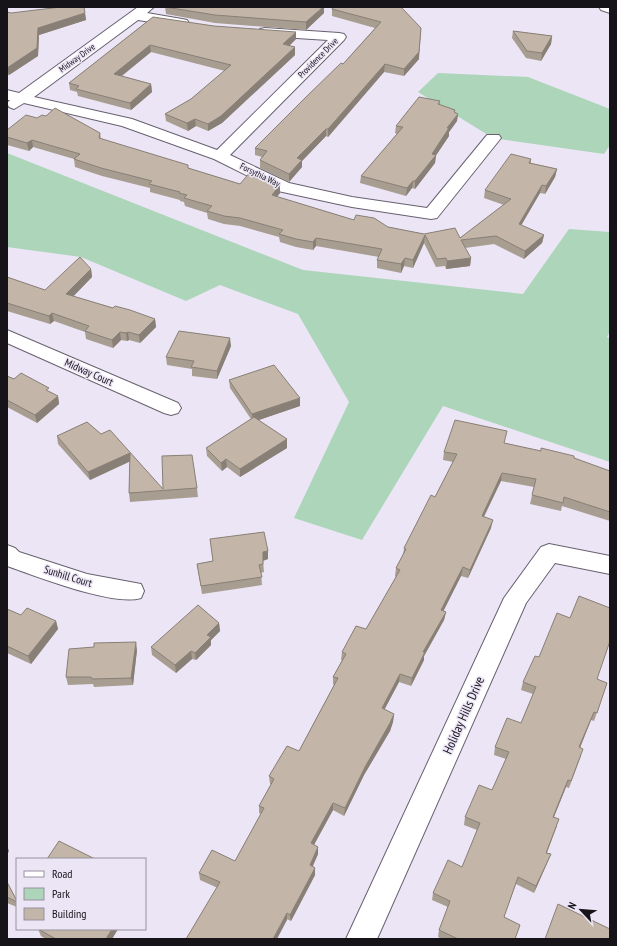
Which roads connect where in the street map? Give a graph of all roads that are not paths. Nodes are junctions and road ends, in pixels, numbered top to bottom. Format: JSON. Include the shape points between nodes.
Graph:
{"nodes":[{"id":1,"x":606,"y":7,"type":"edge"},
{"id":2,"x":610,"y":9,"type":"edge"},
{"id":3,"x":141,"y":11,"type":"edge"},
{"id":4,"x":193,"y":24,"type":"edge"},
{"id":5,"x":254,"y":31,"type":"edge"},
{"id":6,"x":14,"y":97,"type":"edge"},
{"id":7,"x":7,"y":109,"type":"edge"},
{"id":8,"x":494,"y":138,"type":"dead end"},
{"id":9,"x":220,"y":156,"type":"junction"},
{"id":10,"x":7,"y":336,"type":"edge"},
{"id":11,"x":171,"y":408,"type":"dead end"},
{"id":12,"x":7,"y":554,"type":"edge"},
{"id":13,"x":610,"y":565,"type":"edge"},
{"id":14,"x":132,"y":591,"type":"dead end"},
{"id":15,"x":361,"y":939,"type":"edge"}],
"edges":[{"from":1,"to":2,"type":"street"},
{"from":3,"to":4,"type":"street"},
{"from":3,"to":6,"type":"street","name":"Midway Drive"},
{"from":5,"to":9,"type":"street","name":"Providence Drive","via":[[339,37]]},
{"from":6,"to":7,"type":"street","name":"Midway Drive"},
{"from":6,"to":9,"type":"street","name":"Forsythia Way","via":[[127,122]]},
{"from":8,"to":9,"type":"street","name":"Forsythia Way","via":[[431,214],[352,202],[284,187]]},
{"from":10,"to":11,"type":"street","name":"Midway Court"},
{"from":12,"to":14,"type":"street","name":"Sunhill Court","via":[[11,558],[87,583]]},
{"from":13,"to":15,"type":"street","name":"Holiday Hills Drive","via":[[549,553],[516,598]]}]}
